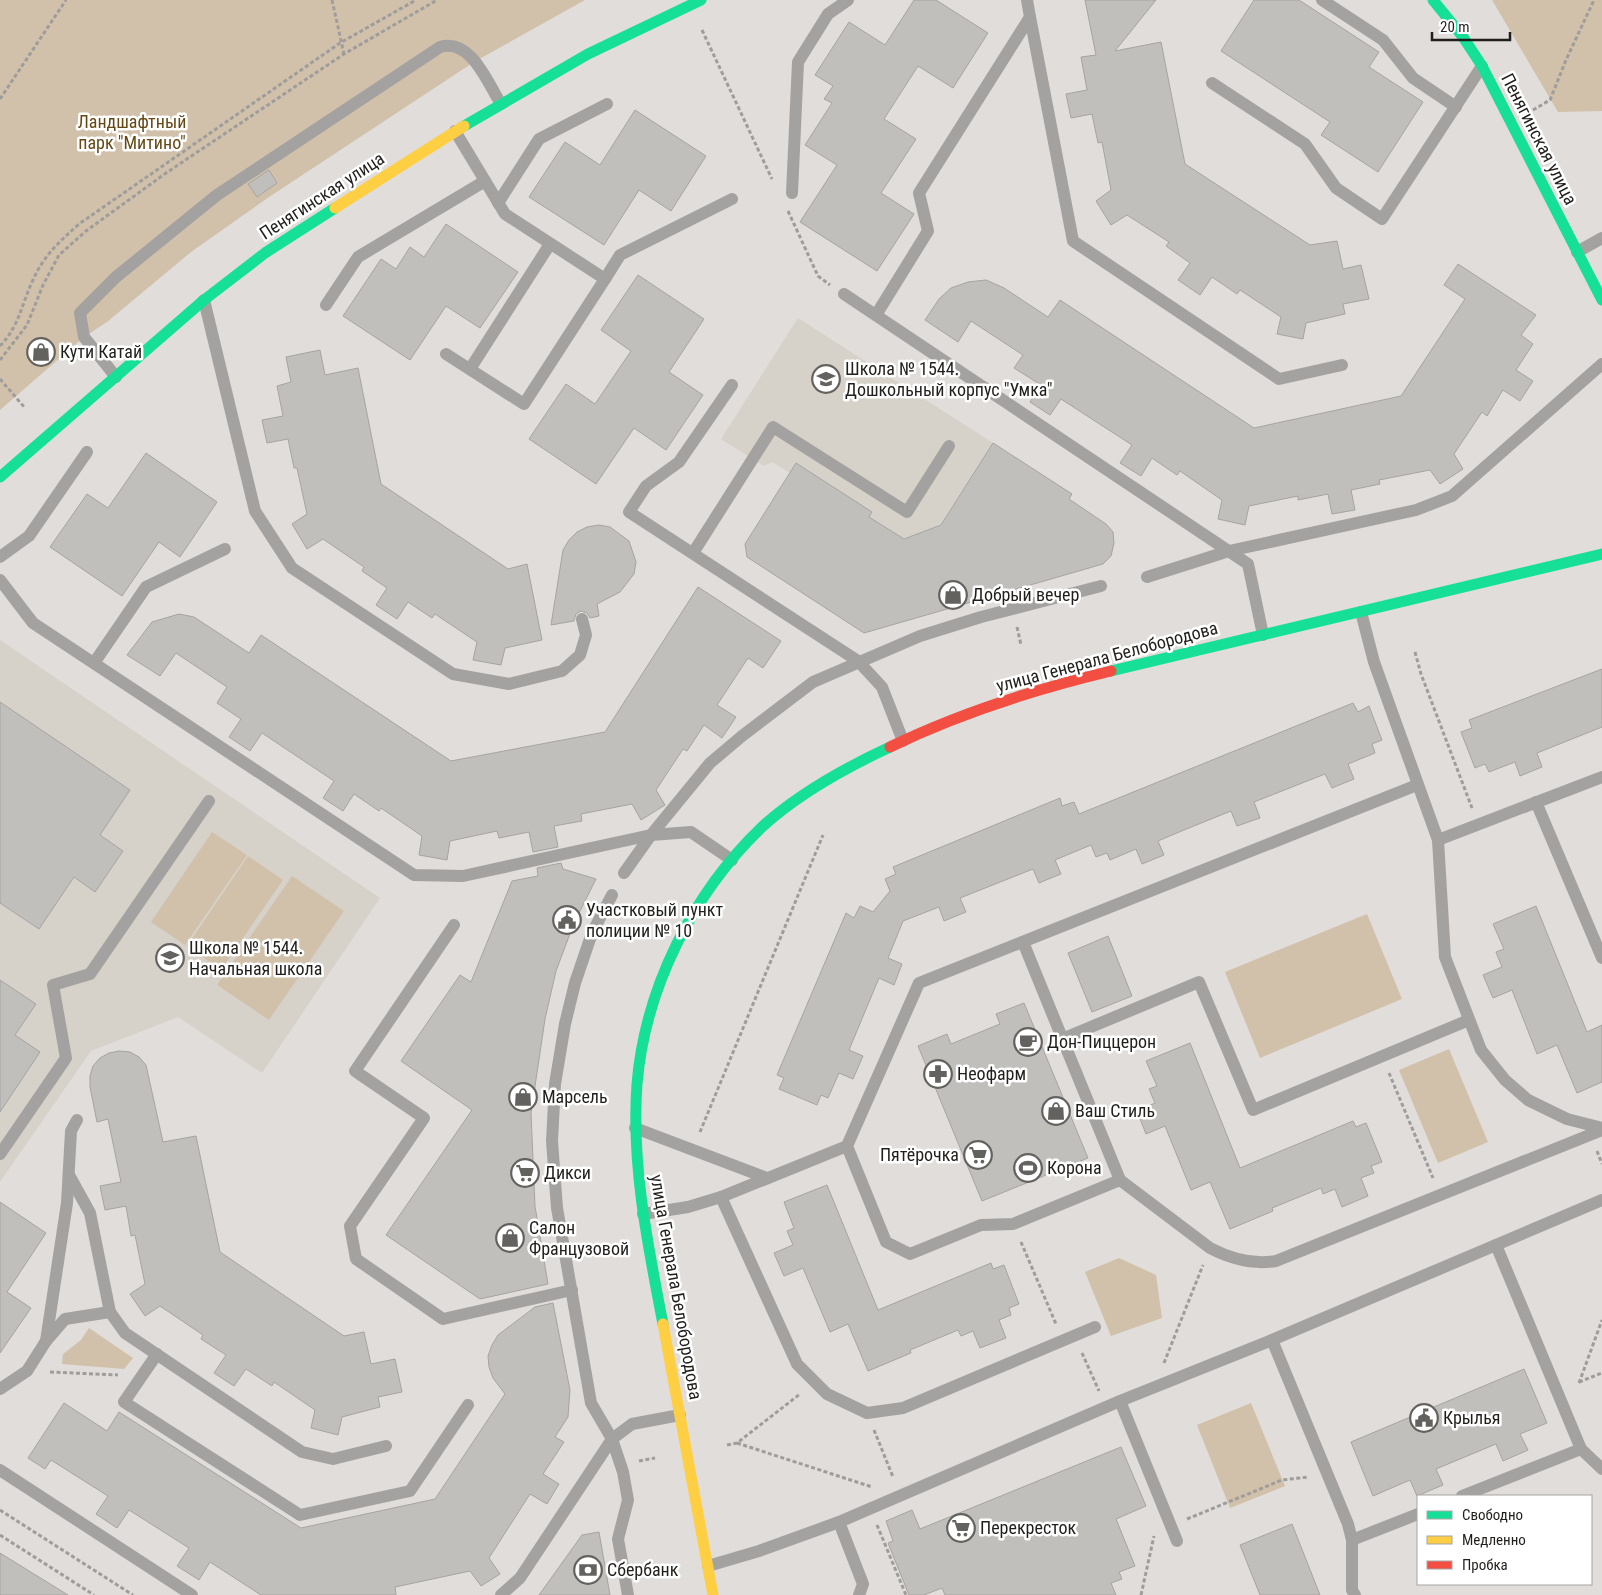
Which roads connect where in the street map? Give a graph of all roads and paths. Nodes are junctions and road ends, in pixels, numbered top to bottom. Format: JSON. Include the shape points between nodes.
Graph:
{"nodes":[{"id":1,"x":66,"y":0,"type":"edge"},
{"id":2,"x":332,"y":0,"type":"edge"},
{"id":3,"x":416,"y":0,"type":"edge"},
{"id":4,"x":437,"y":0,"type":"edge"},
{"id":5,"x":701,"y":0,"type":"edge"},
{"id":6,"x":848,"y":0,"type":"edge"},
{"id":7,"x":1027,"y":0,"type":"edge"},
{"id":8,"x":1322,"y":0,"type":"edge"},
{"id":9,"x":1433,"y":0,"type":"edge"},
{"id":10,"x":1594,"y":0,"type":"edge"},
{"id":11,"x":1030,"y":18,"type":"junction"},
{"id":12,"x":702,"y":30,"type":"dead end"},
{"id":13,"x":340,"y":43,"type":"junction"},
{"id":14,"x":344,"y":54,"type":"junction"},
{"id":15,"x":1482,"y":66,"type":"junction"},
{"id":16,"x":1212,"y":83,"type":"dead end"},
{"id":17,"x":0,"y":99,"type":"edge"},
{"id":18,"x":500,"y":104,"type":"junction"},
{"id":19,"x":607,"y":104,"type":"dead end"},
{"id":20,"x":1541,"y":106,"type":"dead end"},
{"id":21,"x":1456,"y":107,"type":"junction"},
{"id":22,"x":455,"y":131,"type":"junction"},
{"id":23,"x":773,"y":180,"type":"dead end"},
{"id":24,"x":485,"y":181,"type":"junction"},
{"id":25,"x":792,"y":193,"type":"dead end"},
{"id":26,"x":732,"y":199,"type":"dead end"},
{"id":27,"x":498,"y":203,"type":"junction"},
{"id":28,"x":785,"y":206,"type":"dead end"},
{"id":29,"x":1602,"y":238,"type":"edge"},
{"id":30,"x":550,"y":244,"type":"junction"},
{"id":31,"x":1576,"y":252,"type":"junction"},
{"id":32,"x":605,"y":279,"type":"junction"},
{"id":33,"x":844,"y":294,"type":"joint"},
{"id":34,"x":204,"y":300,"type":"junction"},
{"id":35,"x":1602,"y":300,"type":"edge"},
{"id":36,"x":326,"y":305,"type":"dead end"},
{"id":37,"x":876,"y":315,"type":"junction"},
{"id":38,"x":0,"y":346,"type":"edge"},
{"id":39,"x":446,"y":354,"type":"dead end"},
{"id":40,"x":0,"y":360,"type":"edge"},
{"id":41,"x":1602,"y":364,"type":"edge"},
{"id":42,"x":1342,"y":365,"type":"dead end"},
{"id":43,"x":470,"y":369,"type":"junction"},
{"id":44,"x":116,"y":377,"type":"junction"},
{"id":45,"x":0,"y":379,"type":"edge"},
{"id":46,"x":732,"y":385,"type":"dead end"},
{"id":47,"x":25,"y":408,"type":"dead end"},
{"id":48,"x":949,"y":446,"type":"dead end"},
{"id":49,"x":87,"y":452,"type":"dead end"},
{"id":50,"x":0,"y":477,"type":"edge"},
{"id":51,"x":225,"y":549,"type":"dead end"},
{"id":52,"x":1229,"y":551,"type":"junction"},
{"id":53,"x":693,"y":553,"type":"junction"},
{"id":54,"x":1602,"y":554,"type":"edge"},
{"id":55,"x":0,"y":557,"type":"edge"},
{"id":56,"x":1148,"y":577,"type":"dead end"},
{"id":57,"x":0,"y":580,"type":"edge"},
{"id":58,"x":1101,"y":586,"type":"dead end"},
{"id":59,"x":1361,"y":612,"type":"junction"},
{"id":60,"x":582,"y":619,"type":"dead end"},
{"id":61,"x":1017,"y":628,"type":"dead end"},
{"id":62,"x":1263,"y":635,"type":"junction"},
{"id":63,"x":1021,"y":644,"type":"dead end"},
{"id":64,"x":1415,"y":652,"type":"dead end"},
{"id":65,"x":858,"y":661,"type":"junction"},
{"id":66,"x":94,"y":663,"type":"junction"},
{"id":67,"x":903,"y":741,"type":"junction"},
{"id":68,"x":1602,"y":777,"type":"edge"},
{"id":69,"x":1417,"y":785,"type":"junction"},
{"id":70,"x":209,"y":801,"type":"dead end"},
{"id":71,"x":1536,"y":802,"type":"junction"},
{"id":72,"x":1479,"y":824,"type":"junction"},
{"id":73,"x":651,"y":835,"type":"junction"},
{"id":74,"x":824,"y":835,"type":"dead end"},
{"id":75,"x":1438,"y":840,"type":"junction"},
{"id":76,"x":732,"y":860,"type":"junction"},
{"id":77,"x":624,"y":873,"type":"dead end"},
{"id":78,"x":612,"y":895,"type":"dead end"},
{"id":79,"x":454,"y":925,"type":"dead end"},
{"id":80,"x":1023,"y":942,"type":"junction"},
{"id":81,"x":1602,"y":958,"type":"edge"},
{"id":82,"x":1469,"y":1020,"type":"junction"},
{"id":83,"x":1062,"y":1039,"type":"junction"},
{"id":84,"x":1382,"y":1056,"type":"junction"},
{"id":85,"x":77,"y":1120,"type":"dead end"},
{"id":86,"x":635,"y":1128,"type":"junction"},
{"id":87,"x":1602,"y":1129,"type":"edge"},
{"id":88,"x":847,"y":1146,"type":"junction"},
{"id":89,"x":693,"y":1150,"type":"junction"},
{"id":90,"x":0,"y":1154,"type":"edge"},
{"id":91,"x":68,"y":1175,"type":"junction"},
{"id":92,"x":767,"y":1178,"type":"junction"},
{"id":93,"x":1120,"y":1180,"type":"junction"},
{"id":94,"x":1440,"y":1195,"type":"junction"},
{"id":95,"x":721,"y":1197,"type":"junction"},
{"id":96,"x":1602,"y":1200,"type":"edge"},
{"id":97,"x":643,"y":1214,"type":"junction"},
{"id":98,"x":1013,"y":1224,"type":"junction"},
{"id":99,"x":1496,"y":1245,"type":"junction"},
{"id":100,"x":1210,"y":1248,"type":"junction"},
{"id":101,"x":572,"y":1290,"type":"junction"},
{"id":102,"x":110,"y":1312,"type":"junction"},
{"id":103,"x":1602,"y":1320,"type":"edge"},
{"id":104,"x":1095,"y":1327,"type":"dead end"},
{"id":105,"x":1069,"y":1338,"type":"junction"},
{"id":106,"x":1272,"y":1340,"type":"junction"},
{"id":107,"x":46,"y":1342,"type":"junction"},
{"id":108,"x":157,"y":1354,"type":"junction"},
{"id":109,"x":27,"y":1371,"type":"junction"},
{"id":110,"x":1161,"y":1371,"type":"dead end"},
{"id":111,"x":1602,"y":1373,"type":"edge"},
{"id":112,"x":142,"y":1376,"type":"junction"},
{"id":113,"x":815,"y":1383,"type":"junction"},
{"id":114,"x":1579,"y":1383,"type":"junction"},
{"id":115,"x":1,"y":1388,"type":"edge"},
{"id":116,"x":1557,"y":1392,"type":"junction"},
{"id":117,"x":1120,"y":1401,"type":"junction"},
{"id":118,"x":468,"y":1405,"type":"dead end"},
{"id":119,"x":1106,"y":1407,"type":"junction"},
{"id":120,"x":867,"y":1413,"type":"junction"},
{"id":121,"x":680,"y":1415,"type":"junction"},
{"id":122,"x":612,"y":1439,"type":"junction"},
{"id":123,"x":737,"y":1443,"type":"junction"},
{"id":124,"x":728,"y":1445,"type":"dead end"},
{"id":125,"x":386,"y":1446,"type":"dead end"},
{"id":126,"x":1581,"y":1449,"type":"junction"},
{"id":127,"x":655,"y":1458,"type":"dead end"},
{"id":128,"x":638,"y":1462,"type":"dead end"},
{"id":129,"x":1602,"y":1469,"type":"edge"},
{"id":130,"x":0,"y":1470,"type":"edge"},
{"id":131,"x":1328,"y":1474,"type":"junction"},
{"id":132,"x":895,"y":1482,"type":"dead end"},
{"id":133,"x":879,"y":1489,"type":"dead end"},
{"id":134,"x":1465,"y":1495,"type":"edge"},
{"id":135,"x":870,"y":1508,"type":"junction"},
{"id":136,"x":0,"y":1510,"type":"edge"},
{"id":137,"x":1417,"y":1514,"type":"edge"},
{"id":138,"x":839,"y":1522,"type":"junction"},
{"id":139,"x":1171,"y":1526,"type":"junction"},
{"id":140,"x":0,"y":1535,"type":"edge"},
{"id":141,"x":1352,"y":1540,"type":"junction"},
{"id":142,"x":1177,"y":1541,"type":"dead end"},
{"id":143,"x":708,"y":1566,"type":"junction"},
{"id":144,"x":94,"y":1595,"type":"edge"},
{"id":145,"x":133,"y":1595,"type":"edge"},
{"id":146,"x":192,"y":1595,"type":"edge"},
{"id":147,"x":501,"y":1595,"type":"edge"},
{"id":148,"x":628,"y":1595,"type":"edge"},
{"id":149,"x":713,"y":1595,"type":"edge"},
{"id":150,"x":859,"y":1595,"type":"edge"},
{"id":151,"x":906,"y":1595,"type":"edge"},
{"id":152,"x":1141,"y":1595,"type":"edge"},
{"id":153,"x":1354,"y":1595,"type":"edge"}],
"edges":[{"from":1,"to":17,"type":"path"},
{"from":2,"to":13,"type":"path"},
{"from":3,"to":13,"type":"path"},
{"from":4,"to":14,"type":"path"},
{"from":5,"to":18,"type":"main road","name":"Пенягинская улица","via":[[588,54]]},
{"from":6,"to":25,"type":"lane","via":[[828,14],[798,62]]},
{"from":7,"to":11,"type":"lane"},
{"from":8,"to":21,"type":"lane","via":[[1383,40],[1413,78]]},
{"from":9,"to":15,"type":"main road","name":"Пенягинская улица"},
{"from":10,"to":20,"type":"path","via":[[1550,100]]},
{"from":11,"to":37,"type":"lane","via":[[919,193],[928,231]]},
{"from":11,"to":42,"type":"lane","via":[[1073,241],[1279,379]]},
{"from":12,"to":23,"type":"path"},
{"from":13,"to":14,"type":"path"},
{"from":13,"to":38,"type":"path","via":[[79,224],[50,250],[32,280],[18,321]]},
{"from":14,"to":40,"type":"path","via":[[166,173],[86,231],[59,255],[27,325]]},
{"from":15,"to":21,"type":"lane"},
{"from":15,"to":31,"type":"main road","name":"Пенягинская улица"},
{"from":16,"to":21,"type":"lane","via":[[1305,144],[1336,188],[1382,219]]},
{"from":18,"to":22,"type":"main road","name":"Пенягинская улица"},
{"from":18,"to":44,"type":"lane","via":[[464,49],[450,44],[440,47],[217,194],[116,278],[80,313],[84,337]]},
{"from":19,"to":27,"type":"lane","via":[[539,140]]},
{"from":22,"to":24,"type":"lane"},
{"from":22,"to":34,"type":"main road","name":"Пенягинская улица","via":[[266,253]]},
{"from":24,"to":27,"type":"lane"},
{"from":24,"to":36,"type":"lane","via":[[358,258]]},
{"from":26,"to":32,"type":"lane","via":[[620,254]]},
{"from":27,"to":30,"type":"lane","via":[[505,214]]},
{"from":28,"to":33,"type":"path","via":[[818,276]]},
{"from":29,"to":31,"type":"lane"},
{"from":30,"to":32,"type":"lane"},
{"from":30,"to":43,"type":"lane"},
{"from":31,"to":35,"type":"main road","name":"Пенягинская улица"},
{"from":32,"to":43,"type":"lane","via":[[524,404]]},
{"from":33,"to":37,"type":"lane"},
{"from":34,"to":44,"type":"main road","name":"Пенягинская улица"},
{"from":34,"to":60,"type":"lane","via":[[255,511],[292,568],[453,674],[509,684],[562,671],[580,654],[586,635]]},
{"from":37,"to":52,"type":"lane"},
{"from":39,"to":43,"type":"lane"},
{"from":41,"to":52,"type":"lane","via":[[1452,496],[1416,510]]},
{"from":44,"to":50,"type":"main road","name":"Пенягинская улица"},
{"from":45,"to":47,"type":"path"},
{"from":46,"to":53,"type":"lane","via":[[679,462],[646,486],[629,512]]},
{"from":48,"to":53,"type":"lane","via":[[907,512],[773,427]]},
{"from":49,"to":55,"type":"lane","via":[[29,536]]},
{"from":51,"to":66,"type":"lane","via":[[146,587]]},
{"from":52,"to":56,"type":"lane"},
{"from":52,"to":62,"type":"lane","via":[[1248,564]]},
{"from":53,"to":65,"type":"lane"},
{"from":54,"to":59,"type":"main road","name":"улица Генерала Белобородова"},
{"from":57,"to":66,"type":"lane","via":[[34,623]]},
{"from":58,"to":65,"type":"lane","via":[[920,636]]},
{"from":59,"to":62,"type":"main road","name":"улица Генерала Белобородова"},
{"from":59,"to":69,"type":"lane","via":[[1374,662]]},
{"from":61,"to":63,"type":"path"},
{"from":62,"to":67,"type":"main road","name":"улица Генерала Белобородова","via":[[1020,695]]},
{"from":64,"to":72,"type":"path"},
{"from":65,"to":67,"type":"lane","via":[[882,687]]},
{"from":65,"to":73,"type":"lane","via":[[813,682],[742,736],[710,763]]},
{"from":66,"to":73,"type":"lane","via":[[414,875],[463,876]]},
{"from":67,"to":76,"type":"main road","name":"улица Генерала Белобородова","via":[[800,797],[765,826]]},
{"from":68,"to":71,"type":"lane"},
{"from":69,"to":75,"type":"lane"},
{"from":69,"to":80,"type":"lane"},
{"from":70,"to":90,"type":"lane","via":[[90,974],[53,985],[66,1058]]},
{"from":71,"to":72,"type":"lane"},
{"from":71,"to":81,"type":"lane"},
{"from":72,"to":75,"type":"lane"},
{"from":73,"to":76,"type":"lane","via":[[691,832]]},
{"from":73,"to":77,"type":"lane"},
{"from":74,"to":89,"type":"path"},
{"from":75,"to":82,"type":"lane","via":[[1445,957]]},
{"from":76,"to":86,"type":"main road","name":"улица Генерала Белобородова","via":[[676,942],[655,994],[643,1039]]},
{"from":78,"to":101,"type":"lane","via":[[592,933],[575,983],[555,1084],[552,1141],[557,1208]]},
{"from":79,"to":101,"type":"lane","via":[[355,1070],[424,1118],[350,1226],[356,1259],[444,1319]]},
{"from":80,"to":83,"type":"lane"},
{"from":80,"to":88,"type":"lane","via":[[919,983]]},
{"from":82,"to":84,"type":"lane"},
{"from":82,"to":87,"type":"lane","via":[[1481,1050],[1505,1080],[1528,1100],[1567,1119]]},
{"from":83,"to":84,"type":"lane","via":[[1200,982],[1253,1110]]},
{"from":83,"to":93,"type":"lane"},
{"from":84,"to":94,"type":"path"},
{"from":85,"to":91,"type":"lane","via":[[71,1131]]},
{"from":86,"to":89,"type":"lane"},
{"from":86,"to":97,"type":"main road","name":"улица Генерала Белобородова"},
{"from":87,"to":94,"type":"lane"},
{"from":88,"to":92,"type":"lane"},
{"from":88,"to":98,"type":"lane","via":[[886,1242],[910,1254],[981,1225]]},
{"from":89,"to":92,"type":"lane"},
{"from":91,"to":102,"type":"lane","via":[[90,1213]]},
{"from":91,"to":107,"type":"lane","via":[[67,1204]]},
{"from":92,"to":95,"type":"lane"},
{"from":93,"to":98,"type":"lane"},
{"from":93,"to":100,"type":"lane"},
{"from":94,"to":100,"type":"lane","via":[[1276,1261],[1242,1261]]},
{"from":95,"to":97,"type":"lane","via":[[688,1207]]},
{"from":95,"to":113,"type":"lane","via":[[797,1364]]},
{"from":96,"to":99,"type":"lane"},
{"from":97,"to":121,"type":"main road","name":"улица Генерала Белобородова"},
{"from":98,"to":105,"type":"path"},
{"from":99,"to":106,"type":"lane"},
{"from":99,"to":116,"type":"lane"},
{"from":100,"to":110,"type":"path"},
{"from":101,"to":122,"type":"lane","via":[[591,1403]]},
{"from":102,"to":107,"type":"lane","via":[[65,1319]]},
{"from":102,"to":108,"type":"lane","via":[[126,1333]]},
{"from":103,"to":114,"type":"path"},
{"from":104,"to":105,"type":"lane"},
{"from":105,"to":119,"type":"path"},
{"from":105,"to":120,"type":"lane","via":[[903,1408]]},
{"from":106,"to":117,"type":"lane"},
{"from":106,"to":131,"type":"lane"},
{"from":107,"to":109,"type":"lane"},
{"from":108,"to":112,"type":"lane"},
{"from":108,"to":125,"type":"lane","via":[[302,1452],[333,1459]]},
{"from":109,"to":112,"type":"path"},
{"from":109,"to":115,"type":"lane"},
{"from":111,"to":114,"type":"path"},
{"from":112,"to":118,"type":"lane","via":[[124,1402],[300,1515],[410,1491]]},
{"from":113,"to":120,"type":"lane","via":[[826,1394]]},
{"from":113,"to":123,"type":"path"},
{"from":114,"to":116,"type":"path"},
{"from":116,"to":126,"type":"lane"},
{"from":117,"to":119,"type":"lane"},
{"from":117,"to":139,"type":"lane"},
{"from":119,"to":135,"type":"lane"},
{"from":120,"to":132,"type":"path"},
{"from":121,"to":122,"type":"lane","via":[[632,1424]]},
{"from":121,"to":143,"type":"main road","name":"улица Генерала Белобородова"},
{"from":122,"to":147,"type":"lane","via":[[520,1578]]},
{"from":122,"to":148,"type":"lane","via":[[628,1500],[618,1539]]},
{"from":123,"to":124,"type":"path"},
{"from":123,"to":133,"type":"path"},
{"from":126,"to":129,"type":"lane"},
{"from":126,"to":134,"type":"lane"},
{"from":127,"to":128,"type":"path"},
{"from":130,"to":146,"type":"lane"},
{"from":131,"to":139,"type":"path","via":[[1282,1480]]},
{"from":131,"to":141,"type":"lane"},
{"from":135,"to":138,"type":"lane"},
{"from":135,"to":151,"type":"path"},
{"from":136,"to":145,"type":"path"},
{"from":137,"to":141,"type":"lane"},
{"from":138,"to":143,"type":"lane"},
{"from":138,"to":150,"type":"lane","via":[[863,1584]]},
{"from":139,"to":142,"type":"lane"},
{"from":139,"to":152,"type":"path","via":[[1154,1533]]},
{"from":140,"to":144,"type":"path"},
{"from":141,"to":153,"type":"lane"},
{"from":143,"to":149,"type":"main road","name":"улица Генерала Белобородова"}]}
